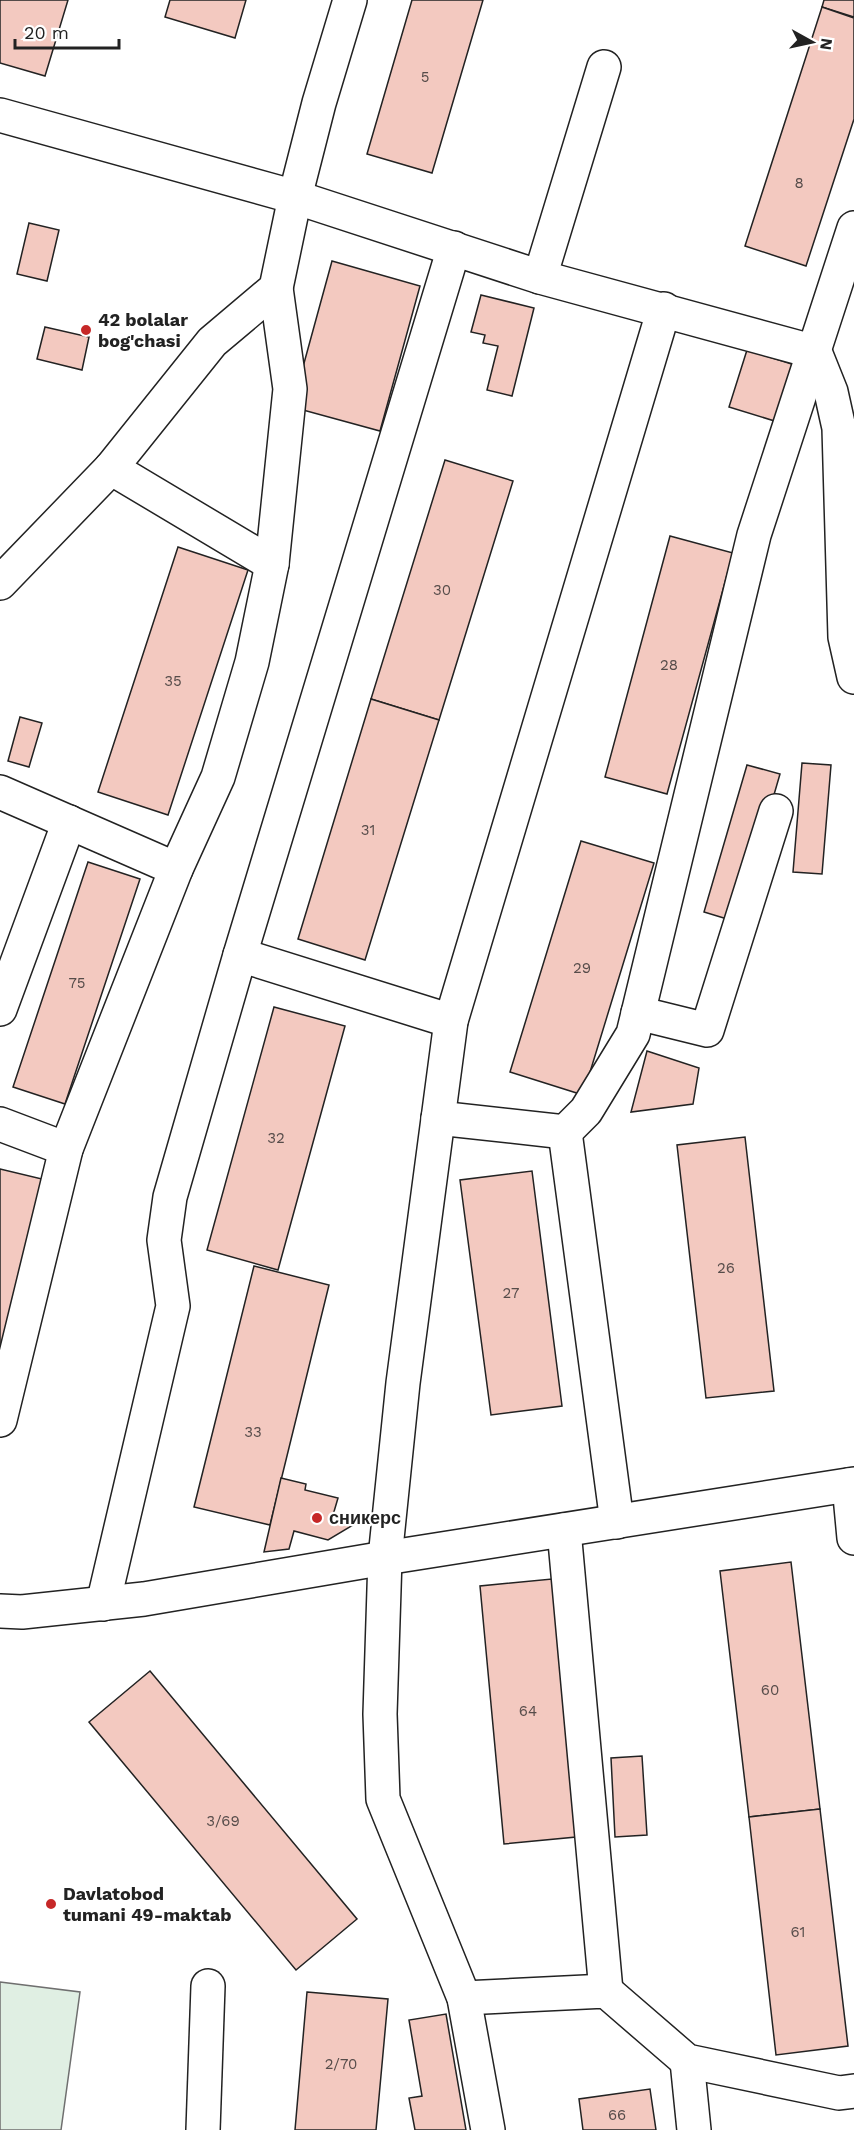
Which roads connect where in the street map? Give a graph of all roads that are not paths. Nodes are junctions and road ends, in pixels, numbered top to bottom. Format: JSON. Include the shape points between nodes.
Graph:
{"nodes":[{"id":1,"x":350,"y":0,"type":"edge"},
{"id":2,"x":604,"y":67,"type":"dead end"},
{"id":3,"x":0,"y":115,"type":"edge"},
{"id":4,"x":295,"y":197,"type":"junction"},
{"id":5,"x":854,"y":228,"type":"edge"},
{"id":6,"x":454,"y":248,"type":"junction"},
{"id":7,"x":540,"y":277,"type":"junction"},
{"id":8,"x":276,"y":288,"type":"junction"},
{"id":9,"x":664,"y":309,"type":"junction"},
{"id":10,"x":815,"y":352,"type":"junction"},
{"id":11,"x":111,"y":468,"type":"junction"},
{"id":12,"x":272,"y":564,"type":"junction"},
{"id":13,"x":0,"y":583,"type":"edge"},
{"id":14,"x":854,"y":677,"type":"edge"},
{"id":15,"x":3,"y":802,"type":"edge"},
{"id":16,"x":776,"y":812,"type":"dead end"},
{"id":17,"x":69,"y":822,"type":"junction"},
{"id":18,"x":176,"y":869,"type":"junction"},
{"id":19,"x":240,"y":956,"type":"junction"},
{"id":20,"x":0,"y":1009,"type":"edge"},
{"id":21,"x":638,"y":1013,"type":"junction"},
{"id":22,"x":451,"y":1021,"type":"junction"},
{"id":23,"x":438,"y":1118,"type":"junction"},
{"id":24,"x":0,"y":1124,"type":"edge"},
{"id":25,"x":565,"y":1132,"type":"junction"},
{"id":26,"x":66,"y":1149,"type":"junction"},
{"id":27,"x":0,"y":1420,"type":"edge"},
{"id":28,"x":851,"y":1485,"type":"edge"},
{"id":29,"x":617,"y":1522,"type":"junction"},
{"id":30,"x":564,"y":1530,"type":"junction"},
{"id":31,"x":854,"y":1538,"type":"edge"},
{"id":32,"x":386,"y":1558,"type":"junction"},
{"id":33,"x":103,"y":1604,"type":"junction"},
{"id":34,"x":0,"y":1611,"type":"edge"},
{"id":35,"x":208,"y":1986,"type":"dead end"},
{"id":36,"x":606,"y":1991,"type":"junction"},
{"id":37,"x":464,"y":1998,"type":"junction"},
{"id":38,"x":687,"y":2061,"type":"junction"},
{"id":39,"x":854,"y":2091,"type":"edge"},
{"id":40,"x":203,"y":2130,"type":"edge"},
{"id":41,"x":488,"y":2130,"type":"edge"},
{"id":42,"x":694,"y":2130,"type":"edge"}],
"edges":[{"from":1,"to":4,"type":"street"},
{"from":2,"to":7,"type":"street"},
{"from":3,"to":4,"type":"street"},
{"from":4,"to":6,"type":"street"},
{"from":4,"to":8,"type":"street"},
{"from":5,"to":10,"type":"street"},
{"from":6,"to":7,"type":"street"},
{"from":6,"to":19,"type":"street"},
{"from":7,"to":9,"type":"street"},
{"from":8,"to":11,"type":"street","via":[[212,342]]},
{"from":8,"to":12,"type":"street","via":[[290,389]]},
{"from":9,"to":10,"type":"street"},
{"from":9,"to":22,"type":"street"},
{"from":10,"to":14,"type":"street","via":[[831,392],[839,428],[845,637]]},
{"from":10,"to":21,"type":"street","via":[[754,535]]},
{"from":11,"to":12,"type":"street"},
{"from":11,"to":13,"type":"street"},
{"from":12,"to":18,"type":"street","via":[[252,662],[218,777]]},
{"from":15,"to":17,"type":"street"},
{"from":16,"to":21,"type":"street","via":[[706,1030]]},
{"from":17,"to":18,"type":"street"},
{"from":17,"to":20,"type":"street"},
{"from":18,"to":26,"type":"street"},
{"from":19,"to":22,"type":"street"},
{"from":19,"to":33,"type":"street","via":[[170,1197],[164,1240],[173,1306]]},
{"from":21,"to":25,"type":"street","via":[[633,1034],[586,1111]]},
{"from":22,"to":23,"type":"street"},
{"from":23,"to":25,"type":"street"},
{"from":23,"to":32,"type":"street","via":[[403,1383]]},
{"from":24,"to":26,"type":"street"},
{"from":25,"to":29,"type":"street"},
{"from":26,"to":27,"type":"street"},
{"from":28,"to":29,"type":"street"},
{"from":28,"to":31,"type":"street"},
{"from":29,"to":30,"type":"street"},
{"from":30,"to":32,"type":"street"},
{"from":30,"to":36,"type":"street"},
{"from":32,"to":33,"type":"street"},
{"from":32,"to":37,"type":"street","via":[[380,1714],[383,1799]]},
{"from":33,"to":34,"type":"street"},
{"from":35,"to":40,"type":"street"},
{"from":36,"to":37,"type":"street"},
{"from":36,"to":38,"type":"street"},
{"from":37,"to":41,"type":"street"},
{"from":38,"to":39,"type":"street","via":[[839,2093]]},
{"from":38,"to":42,"type":"street"}]}
